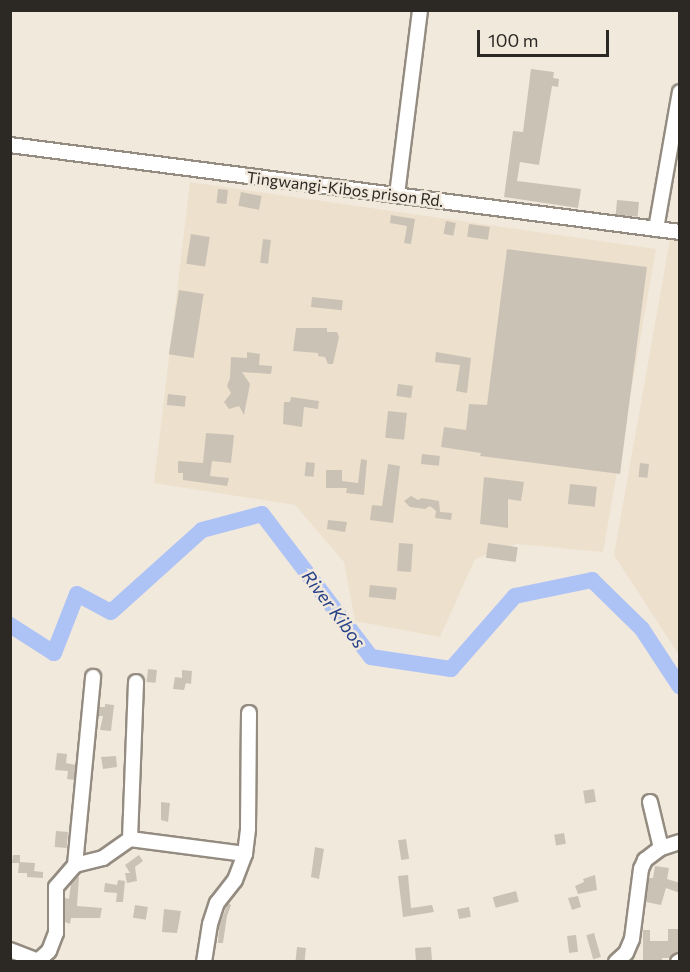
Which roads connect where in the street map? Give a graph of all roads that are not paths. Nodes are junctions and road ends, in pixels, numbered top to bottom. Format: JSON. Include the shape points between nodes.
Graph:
{"nodes":[{"id":1,"x":420,"y":10,"type":"edge"},
{"id":2,"x":680,"y":92,"type":"edge"},
{"id":3,"x":10,"y":145,"type":"edge"},
{"id":4,"x":397,"y":195,"type":"junction"},
{"id":5,"x":656,"y":229,"type":"junction"},
{"id":6,"x":680,"y":232,"type":"edge"},
{"id":7,"x":93,"y":677,"type":"dead end"},
{"id":8,"x":136,"y":682,"type":"dead end"},
{"id":9,"x":249,"y":713,"type":"dead end"},
{"id":10,"x":650,"y":802,"type":"dead end"},
{"id":11,"x":130,"y":839,"type":"junction"},
{"id":12,"x":680,"y":842,"type":"edge"},
{"id":13,"x":661,"y":848,"type":"junction"},
{"id":14,"x":245,"y":854,"type":"junction"},
{"id":15,"x":75,"y":865,"type":"junction"},
{"id":16,"x":10,"y":950,"type":"edge"},
{"id":17,"x":626,"y":959,"type":"edge"},
{"id":18,"x":41,"y":961,"type":"edge"},
{"id":19,"x":204,"y":962,"type":"edge"}],
"edges":[{"from":1,"to":4,"type":"street"},
{"from":2,"to":5,"type":"street"},
{"from":3,"to":4,"type":"street","name":"Tingwangi-Kibos prison Rd."},
{"from":4,"to":5,"type":"street","name":"Tingwangi-Kibos prison Rd."},
{"from":5,"to":6,"type":"street","name":"Tingwangi-Kibos prison Rd."},
{"from":7,"to":15,"type":"street"},
{"from":8,"to":11,"type":"street"},
{"from":9,"to":14,"type":"street"},
{"from":10,"to":13,"type":"street"},
{"from":11,"to":14,"type":"street"},
{"from":11,"to":15,"type":"street","via":[[104,858]]},
{"from":12,"to":13,"type":"street"},
{"from":13,"to":17,"type":"street","via":[[645,860],[641,869],[634,930]]},
{"from":14,"to":19,"type":"street","via":[[235,880],[217,903]]},
{"from":15,"to":18,"type":"street","via":[[56,887],[56,933]]},
{"from":16,"to":18,"type":"street"}]}
